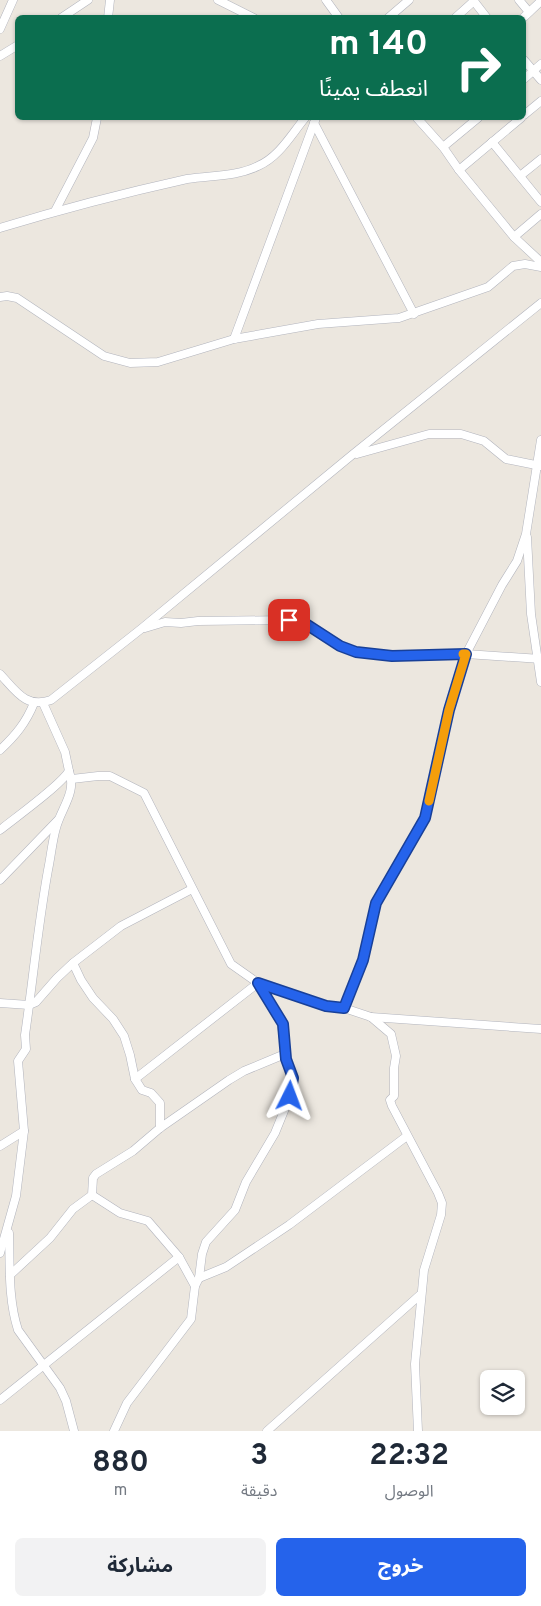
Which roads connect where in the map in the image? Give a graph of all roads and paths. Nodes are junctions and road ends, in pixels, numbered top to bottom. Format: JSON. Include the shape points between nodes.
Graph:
{"nodes":[{"id":1,"x":13,"y":0,"type":"edge"},
{"id":2,"x":88,"y":0,"type":"edge"},
{"id":3,"x":110,"y":0,"type":"edge"},
{"id":4,"x":218,"y":0,"type":"edge"},
{"id":5,"x":326,"y":0,"type":"edge"},
{"id":6,"x":409,"y":0,"type":"edge"},
{"id":7,"x":519,"y":0,"type":"edge"},
{"id":8,"x":473,"y":1,"type":"edge"},
{"id":9,"x":541,"y":1,"type":"edge"},
{"id":10,"x":66,"y":15,"type":"edge"},
{"id":11,"x":108,"y":15,"type":"edge"},
{"id":12,"x":248,"y":15,"type":"edge"},
{"id":13,"x":337,"y":15,"type":"edge"},
{"id":14,"x":392,"y":15,"type":"edge"},
{"id":15,"x":458,"y":15,"type":"edge"},
{"id":16,"x":485,"y":15,"type":"edge"},
{"id":17,"x":526,"y":15,"type":"edge"},
{"id":18,"x":0,"y":29,"type":"edge"},
{"id":19,"x":15,"y":47,"type":"edge"},
{"id":20,"x":0,"y":56,"type":"edge"},
{"id":21,"x":526,"y":62,"type":"edge"},
{"id":22,"x":541,"y":64,"type":"edge"},
{"id":23,"x":533,"y":71,"type":"junction"},
{"id":24,"x":526,"y":77,"type":"edge"},
{"id":25,"x":541,"y":80,"type":"edge"},
{"id":26,"x":541,"y":100,"type":"edge"},
{"id":27,"x":526,"y":113,"type":"edge"},
{"id":28,"x":97,"y":120,"type":"edge"},
{"id":29,"x":303,"y":120,"type":"edge"},
{"id":30,"x":315,"y":120,"type":"edge"},
{"id":31,"x":419,"y":120,"type":"edge"},
{"id":32,"x":476,"y":120,"type":"edge"},
{"id":33,"x":517,"y":120,"type":"edge"},
{"id":34,"x":492,"y":142,"type":"junction"},
{"id":35,"x":443,"y":147,"type":"junction"},
{"id":36,"x":541,"y":159,"type":"edge"},
{"id":37,"x":458,"y":170,"type":"junction"},
{"id":38,"x":520,"y":176,"type":"junction"},
{"id":39,"x":541,"y":202,"type":"edge"},
{"id":40,"x":55,"y":211,"type":"junction"},
{"id":41,"x":541,"y":214,"type":"edge"},
{"id":42,"x":0,"y":228,"type":"edge"},
{"id":43,"x":514,"y":238,"type":"junction"},
{"id":44,"x":541,"y":262,"type":"edge"},
{"id":45,"x":541,"y":267,"type":"edge"},
{"id":46,"x":0,"y":297,"type":"edge"},
{"id":47,"x":541,"y":302,"type":"edge"},
{"id":48,"x":414,"y":314,"type":"junction"},
{"id":49,"x":234,"y":339,"type":"junction"},
{"id":50,"x":541,"y":440,"type":"edge"},
{"id":51,"x":352,"y":455,"type":"junction"},
{"id":52,"x":539,"y":466,"type":"edge"},
{"id":53,"x":526,"y":534,"type":"junction"},
{"id":54,"x":141,"y":630,"type":"junction"},
{"id":55,"x":466,"y":654,"type":"junction"},
{"id":56,"x":540,"y":659,"type":"edge"},
{"id":57,"x":0,"y":674,"type":"edge"},
{"id":58,"x":541,"y":682,"type":"edge"},
{"id":59,"x":34,"y":703,"type":"junction"},
{"id":60,"x":43,"y":703,"type":"junction"},
{"id":61,"x":0,"y":750,"type":"edge"},
{"id":62,"x":70,"y":775,"type":"junction"},
{"id":63,"x":61,"y":817,"type":"junction"},
{"id":64,"x":0,"y":830,"type":"edge"},
{"id":65,"x":0,"y":880,"type":"edge"},
{"id":66,"x":192,"y":889,"type":"junction"},
{"id":67,"x":73,"y":963,"type":"junction"},
{"id":68,"x":258,"y":983,"type":"junction"},
{"id":69,"x":0,"y":1003,"type":"edge"},
{"id":70,"x":29,"y":1005,"type":"junction"},
{"id":71,"x":344,"y":1008,"type":"junction"},
{"id":72,"x":371,"y":1017,"type":"junction"},
{"id":73,"x":541,"y":1029,"type":"edge"},
{"id":74,"x":285,"y":1054,"type":"junction"},
{"id":75,"x":135,"y":1079,"type":"junction"},
{"id":76,"x":160,"y":1128,"type":"junction"},
{"id":77,"x":24,"y":1131,"type":"junction"},
{"id":78,"x":407,"y":1136,"type":"junction"},
{"id":79,"x":0,"y":1146,"type":"edge"},
{"id":80,"x":92,"y":1195,"type":"junction"},
{"id":81,"x":8,"y":1224,"type":"junction"},
{"id":82,"x":0,"y":1253,"type":"edge"},
{"id":83,"x":178,"y":1257,"type":"junction"},
{"id":84,"x":10,"y":1275,"type":"junction"},
{"id":85,"x":199,"y":1278,"type":"junction"},
{"id":86,"x":195,"y":1286,"type":"junction"},
{"id":87,"x":422,"y":1294,"type":"junction"},
{"id":88,"x":44,"y":1366,"type":"junction"},
{"id":89,"x":0,"y":1400,"type":"edge"},
{"id":90,"x":74,"y":1431,"type":"edge"},
{"id":91,"x":114,"y":1431,"type":"edge"},
{"id":92,"x":267,"y":1431,"type":"edge"},
{"id":93,"x":418,"y":1431,"type":"edge"}],
"edges":[{"from":1,"to":18,"type":"street"},
{"from":2,"to":10,"type":"street"},
{"from":3,"to":11,"type":"street"},
{"from":4,"to":12,"type":"street"},
{"from":5,"to":13,"type":"street"},
{"from":6,"to":14,"type":"street"},
{"from":7,"to":17,"type":"street"},
{"from":8,"to":15,"type":"street"},
{"from":8,"to":16,"type":"street"},
{"from":9,"to":17,"type":"street"},
{"from":19,"to":20,"type":"street"},
{"from":21,"to":23,"type":"street"},
{"from":22,"to":23,"type":"street"},
{"from":23,"to":24,"type":"street"},
{"from":23,"to":25,"type":"street"},
{"from":26,"to":27,"type":"street"},
{"from":28,"to":40,"type":"street","via":[[93,138]]},
{"from":29,"to":40,"type":"street","via":[[276,154],[243,172],[189,179]]},
{"from":30,"to":48,"type":"street"},
{"from":30,"to":49,"type":"street"},
{"from":31,"to":35,"type":"street"},
{"from":32,"to":35,"type":"street"},
{"from":33,"to":34,"type":"street"},
{"from":34,"to":37,"type":"street"},
{"from":34,"to":38,"type":"street"},
{"from":35,"to":37,"type":"street"},
{"from":36,"to":38,"type":"street"},
{"from":37,"to":43,"type":"street"},
{"from":38,"to":39,"type":"street"},
{"from":40,"to":42,"type":"street"},
{"from":41,"to":43,"type":"street"},
{"from":43,"to":44,"type":"street"},
{"from":45,"to":48,"type":"street","via":[[513,266],[488,287]]},
{"from":46,"to":49,"type":"street","via":[[17,298],[104,356],[130,363],[158,362]]},
{"from":47,"to":51,"type":"street"},
{"from":48,"to":49,"type":"street","via":[[318,324]]},
{"from":50,"to":52,"type":"street"},
{"from":51,"to":52,"type":"street","via":[[429,434],[461,434],[484,441],[506,459]]},
{"from":51,"to":54,"type":"street"},
{"from":52,"to":53,"type":"street"},
{"from":53,"to":55,"type":"street","via":[[517,561]]},
{"from":53,"to":56,"type":"street","via":[[531,614]]},
{"from":54,"to":55,"type":"street","via":[[165,622],[289,620],[306,624],[340,646],[356,652],[392,656]]},
{"from":54,"to":60,"type":"street"},
{"from":55,"to":56,"type":"street"},
{"from":55,"to":71,"type":"street","via":[[449,710],[425,818],[376,903],[363,960]]},
{"from":56,"to":58,"type":"street"},
{"from":57,"to":59,"type":"street","via":[[23,698]]},
{"from":59,"to":60,"type":"street"},
{"from":59,"to":61,"type":"street","via":[[27,720]]},
{"from":60,"to":62,"type":"street","via":[[65,752]]},
{"from":62,"to":63,"type":"street","via":[[72,786]]},
{"from":62,"to":64,"type":"street"},
{"from":62,"to":66,"type":"street","via":[[110,776],[144,793]]},
{"from":63,"to":65,"type":"street"},
{"from":63,"to":70,"type":"street","via":[[56,827],[42,902]]},
{"from":66,"to":67,"type":"street","via":[[121,926]]},
{"from":66,"to":68,"type":"street","via":[[230,964]]},
{"from":67,"to":70,"type":"street","via":[[36,1002]]},
{"from":67,"to":75,"type":"street","via":[[89,992],[124,1036]]},
{"from":68,"to":71,"type":"street","via":[[326,1006]]},
{"from":68,"to":74,"type":"street","via":[[283,1024]]},
{"from":68,"to":75,"type":"street"},
{"from":69,"to":70,"type":"street"},
{"from":70,"to":77,"type":"street","via":[[26,1049],[18,1061]]},
{"from":71,"to":72,"type":"street"},
{"from":72,"to":73,"type":"street"},
{"from":72,"to":78,"type":"street","via":[[391,1034],[396,1056],[394,1096],[390,1100]]},
{"from":74,"to":76,"type":"street","via":[[244,1071]]},
{"from":74,"to":85,"type":"street","via":[[293,1078],[290,1096],[275,1133],[246,1182],[235,1210],[206,1242]]},
{"from":75,"to":76,"type":"street","via":[[142,1090],[151,1093],[160,1104]]},
{"from":76,"to":80,"type":"street","via":[[133,1151],[96,1174]]},
{"from":77,"to":79,"type":"street"},
{"from":77,"to":81,"type":"street","via":[[16,1196]]},
{"from":78,"to":85,"type":"street","via":[[226,1268]]},
{"from":78,"to":87,"type":"street","via":[[442,1203],[424,1270]]},
{"from":80,"to":83,"type":"street","via":[[120,1213],[148,1221]]},
{"from":80,"to":84,"type":"street","via":[[73,1209],[50,1238]]},
{"from":81,"to":82,"type":"street"},
{"from":81,"to":84,"type":"street"},
{"from":83,"to":86,"type":"street"},
{"from":83,"to":88,"type":"street"},
{"from":84,"to":88,"type":"street","via":[[18,1330]]},
{"from":85,"to":86,"type":"street"},
{"from":86,"to":91,"type":"street","via":[[191,1318],[127,1403]]},
{"from":87,"to":92,"type":"street"},
{"from":87,"to":93,"type":"street","via":[[415,1364]]},
{"from":88,"to":89,"type":"street"},
{"from":88,"to":90,"type":"street","via":[[66,1401]]}]}
